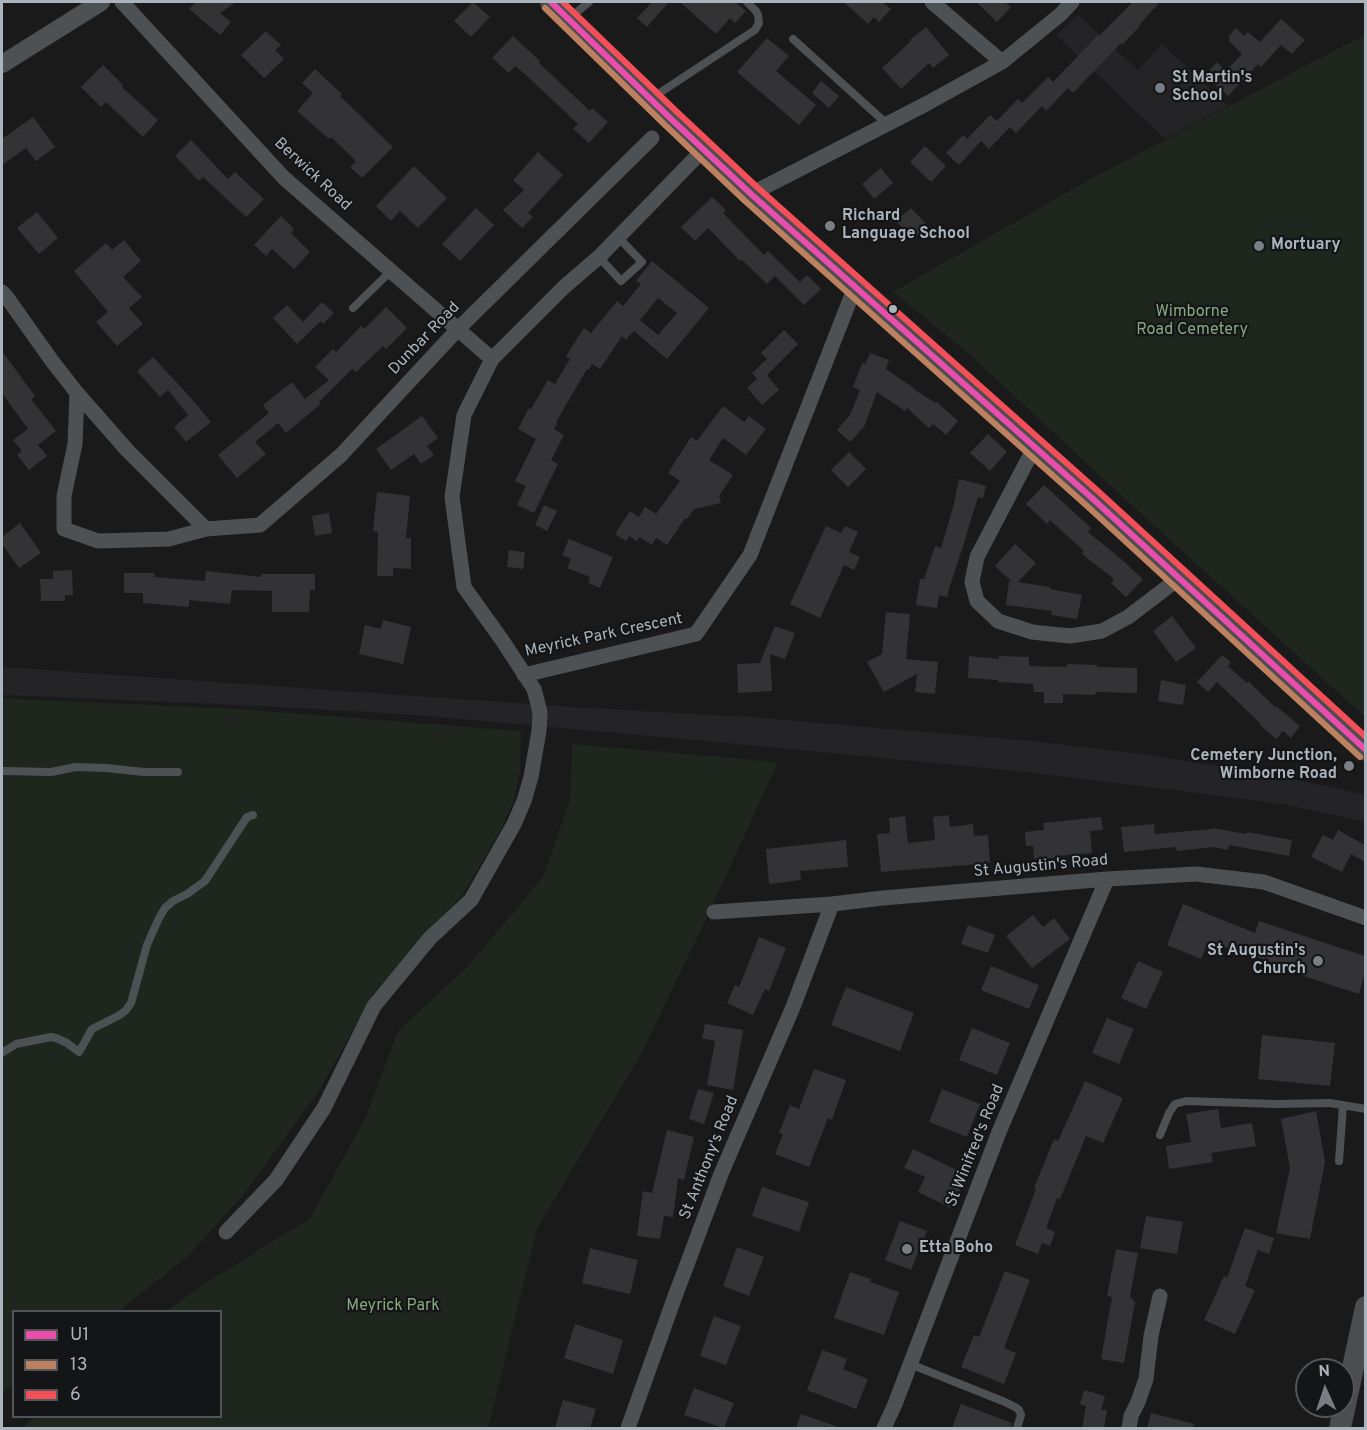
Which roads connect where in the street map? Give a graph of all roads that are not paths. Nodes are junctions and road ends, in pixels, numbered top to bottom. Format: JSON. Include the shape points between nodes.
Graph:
{"nodes":[{"id":1,"x":101,"y":2,"type":"edge"},
{"id":2,"x":122,"y":2,"type":"edge"},
{"id":3,"x":551,"y":2,"type":"edge"},
{"id":4,"x":589,"y":2,"type":"edge"},
{"id":5,"x":747,"y":2,"type":"edge"},
{"id":6,"x":932,"y":2,"type":"edge"},
{"id":7,"x":1072,"y":2,"type":"edge"},
{"id":8,"x":569,"y":20,"type":"junction"},
{"id":9,"x":793,"y":39,"type":"dead end"},
{"id":10,"x":1002,"y":62,"type":"junction"},
{"id":11,"x":2,"y":64,"type":"edge"},
{"id":12,"x":651,"y":99,"type":"junction"},
{"id":13,"x":886,"y":124,"type":"junction"},
{"id":14,"x":652,"y":138,"type":"dead end"},
{"id":15,"x":704,"y":149,"type":"junction"},
{"id":16,"x":752,"y":194,"type":"junction"},
{"id":17,"x":618,"y":237,"type":"junction"},
{"id":18,"x":599,"y":257,"type":"junction"},
{"id":19,"x":391,"y":271,"type":"junction"},
{"id":20,"x":855,"y":287,"type":"junction"},
{"id":21,"x":2,"y":292,"type":"edge"},
{"id":22,"x":353,"y":308,"type":"dead end"},
{"id":23,"x":459,"y":328,"type":"junction"},
{"id":24,"x":492,"y":358,"type":"junction"},
{"id":25,"x":77,"y":393,"type":"junction"},
{"id":26,"x":1034,"y":448,"type":"junction"},
{"id":27,"x":206,"y":529,"type":"junction"},
{"id":28,"x":1179,"y":579,"type":"junction"},
{"id":29,"x":524,"y":675,"type":"junction"},
{"id":30,"x":1365,"y":750,"type":"edge"},
{"id":31,"x":2,"y":771,"type":"edge"},
{"id":32,"x":178,"y":771,"type":"dead end"},
{"id":33,"x":253,"y":815,"type":"dead end"},
{"id":34,"x":1107,"y":879,"type":"junction"},
{"id":35,"x":832,"y":904,"type":"junction"},
{"id":36,"x":714,"y":912,"type":"dead end"},
{"id":37,"x":1365,"y":918,"type":"edge"},
{"id":38,"x":2,"y":1053,"type":"edge"},
{"id":39,"x":1343,"y":1105,"type":"junction"},
{"id":40,"x":1365,"y":1109,"type":"edge"},
{"id":41,"x":1160,"y":1135,"type":"dead end"},
{"id":42,"x":1339,"y":1161,"type":"dead end"},
{"id":43,"x":225,"y":1232,"type":"dead end"},
{"id":44,"x":1160,"y":1296,"type":"dead end"},
{"id":45,"x":1365,"y":1307,"type":"edge"},
{"id":46,"x":910,"y":1364,"type":"junction"},
{"id":47,"x":628,"y":1428,"type":"edge"},
{"id":48,"x":884,"y":1428,"type":"edge"},
{"id":49,"x":1017,"y":1428,"type":"edge"},
{"id":50,"x":1129,"y":1428,"type":"edge"},
{"id":51,"x":1340,"y":1428,"type":"edge"}],
"edges":[{"from":1,"to":11,"type":"street"},
{"from":2,"to":19,"type":"street","name":"Berwick Road","via":[[284,178]]},
{"from":3,"to":8,"type":"main road"},
{"from":4,"to":8,"type":"lane"},
{"from":5,"to":12,"type":"lane","via":[[758,15],[755,30]]},
{"from":6,"to":10,"type":"street"},
{"from":7,"to":10,"type":"street"},
{"from":8,"to":12,"type":"main road"},
{"from":9,"to":13,"type":"lane"},
{"from":10,"to":13,"type":"street"},
{"from":12,"to":15,"type":"main road"},
{"from":13,"to":16,"type":"street"},
{"from":14,"to":23,"type":"street","name":"Dunbar Road"},
{"from":15,"to":16,"type":"main road"},
{"from":15,"to":17,"type":"street","name":"Meyrick Park Crescent"},
{"from":16,"to":20,"type":"main road"},
{"from":17,"to":18,"type":"street","name":"Meyrick Park Crescent"},
{"from":17,"to":18,"type":"lane","via":[[642,262],[621,281]]},
{"from":18,"to":24,"type":"street","name":"Meyrick Park Crescent"},
{"from":19,"to":22,"type":"lane"},
{"from":19,"to":23,"type":"street","name":"Berwick Road"},
{"from":20,"to":26,"type":"main road"},
{"from":20,"to":29,"type":"street","name":"Meyrick Park Crescent","via":[[750,555],[696,634]]},
{"from":21,"to":25,"type":"street"},
{"from":23,"to":24,"type":"street","name":"Berwick Road"},
{"from":23,"to":27,"type":"street","name":"Dunbar Road","via":[[340,455],[260,525]]},
{"from":24,"to":29,"type":"street","name":"Meyrick Park Crescent","via":[[464,415],[452,497],[464,586]]},
{"from":25,"to":27,"type":"street"},
{"from":25,"to":27,"type":"street","name":"Dunbar Road","via":[[75,444],[64,496],[64,529],[98,542],[169,539]]},
{"from":26,"to":28,"type":"main road"},
{"from":26,"to":28,"type":"street","via":[[977,557],[972,582],[977,601],[998,621],[1032,632],[1070,636],[1102,631]]},
{"from":28,"to":30,"type":"main road"},
{"from":29,"to":43,"type":"street","via":[[537,700],[539,731],[531,777],[514,824],[471,900],[430,938],[374,1006],[324,1108],[276,1180]]},
{"from":31,"to":32,"type":"lane","via":[[51,772],[76,767]]},
{"from":33,"to":38,"type":"lane","via":[[247,817],[205,881],[165,908],[147,945],[126,1010],[92,1029],[79,1052],[51,1037],[16,1044]]},
{"from":34,"to":35,"type":"street","name":"St Augustin's Road"},
{"from":34,"to":37,"type":"street","name":"St Augustin's Road","via":[[1196,873],[1235,877],[1264,882]]},
{"from":34,"to":46,"type":"street","name":"St Winifred's Road","via":[[999,1132]]},
{"from":35,"to":36,"type":"street","name":"St Augustin's Road"},
{"from":35,"to":47,"type":"street","name":"St Anthony's Road","via":[[793,1007],[721,1174]]},
{"from":39,"to":40,"type":"lane"},
{"from":39,"to":41,"type":"lane","via":[[1186,1101],[1175,1104]]},
{"from":39,"to":42,"type":"lane"},
{"from":44,"to":50,"type":"street","via":[[1146,1379]]},
{"from":45,"to":51,"type":"main road"},
{"from":46,"to":48,"type":"street","name":"St Winifred's Road"},
{"from":46,"to":49,"type":"lane","via":[[1005,1401],[1021,1414]]}]}
